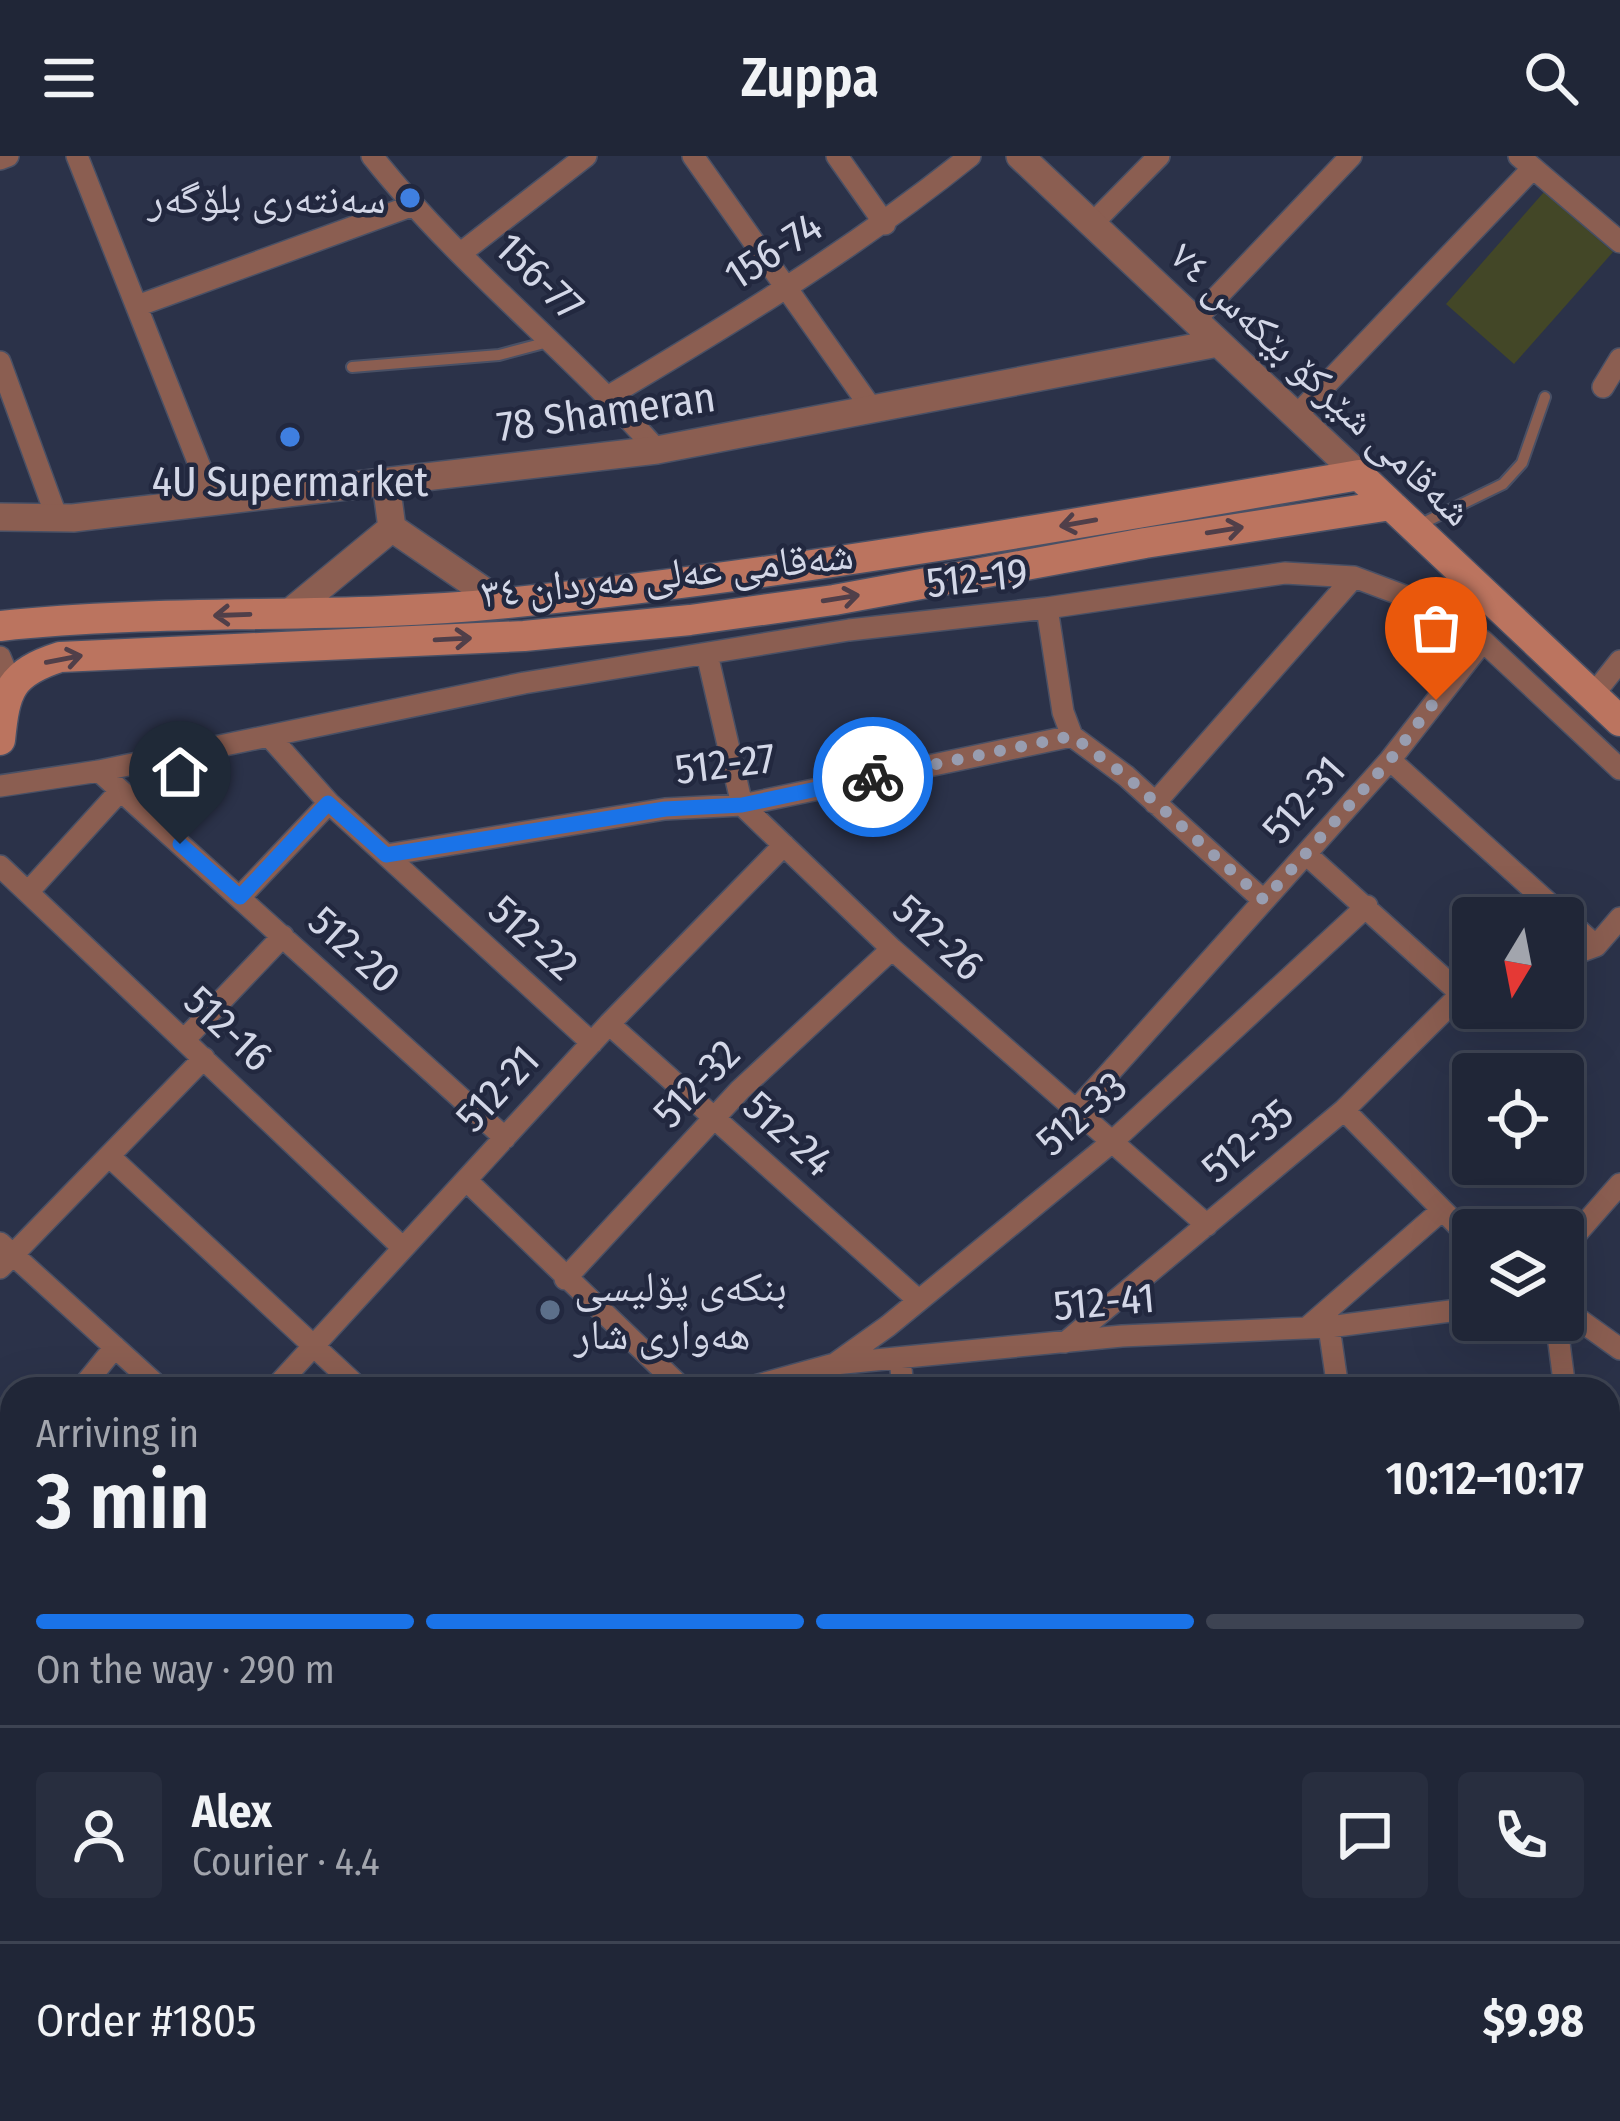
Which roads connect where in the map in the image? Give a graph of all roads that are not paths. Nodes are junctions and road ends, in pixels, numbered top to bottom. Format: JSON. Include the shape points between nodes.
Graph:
{"nodes":[{"id":1,"x":77,"y":156,"type":"edge"},
{"id":2,"x":372,"y":156,"type":"edge"},
{"id":3,"x":586,"y":156,"type":"edge"},
{"id":4,"x":693,"y":156,"type":"edge"},
{"id":5,"x":837,"y":156,"type":"edge"},
{"id":6,"x":970,"y":156,"type":"edge"},
{"id":7,"x":1020,"y":156,"type":"edge"},
{"id":8,"x":1159,"y":156,"type":"edge"},
{"id":9,"x":1351,"y":156,"type":"edge"},
{"id":10,"x":1526,"y":162,"type":"edge"},
{"id":11,"x":411,"y":206,"type":"junction"},
{"id":12,"x":885,"y":224,"type":"junction"},
{"id":13,"x":1092,"y":224,"type":"junction"},
{"id":14,"x":1620,"y":242,"type":"edge"},
{"id":15,"x":461,"y":253,"type":"junction"},
{"id":16,"x":788,"y":290,"type":"junction"},
{"id":17,"x":137,"y":306,"type":"junction"},
{"id":18,"x":1195,"y":320,"type":"junction"},
{"id":19,"x":552,"y":341,"type":"junction"},
{"id":20,"x":1218,"y":343,"type":"junction"},
{"id":21,"x":1620,"y":359,"type":"edge"},
{"id":22,"x":0,"y":362,"type":"edge"},
{"id":23,"x":352,"y":367,"type":"dead end"},
{"id":24,"x":1603,"y":387,"type":"dead end"},
{"id":25,"x":609,"y":396,"type":"junction"},
{"id":26,"x":1546,"y":398,"type":"dead end"},
{"id":27,"x":872,"y":409,"type":"junction"},
{"id":28,"x":1296,"y":416,"type":"junction"},
{"id":29,"x":657,"y":450,"type":"junction"},
{"id":30,"x":1359,"y":476,"type":"junction"},
{"id":31,"x":386,"y":483,"type":"junction"},
{"id":32,"x":214,"y":502,"type":"junction"},
{"id":33,"x":1391,"y":505,"type":"junction"},
{"id":34,"x":0,"y":517,"type":"edge"},
{"id":35,"x":57,"y":518,"type":"junction"},
{"id":36,"x":1414,"y":527,"type":"junction"},
{"id":37,"x":392,"y":528,"type":"junction"},
{"id":38,"x":1354,"y":578,"type":"junction"},
{"id":39,"x":503,"y":604,"type":"junction"},
{"id":40,"x":1047,"y":608,"type":"junction"},
{"id":41,"x":289,"y":614,"type":"junction"},
{"id":42,"x":0,"y":626,"type":"edge"},
{"id":43,"x":1483,"y":641,"type":"junction"},
{"id":44,"x":706,"y":654,"type":"junction"},
{"id":45,"x":1620,"y":661,"type":"edge"},
{"id":46,"x":5,"y":679,"type":"edge"},
{"id":47,"x":1593,"y":695,"type":"junction"},
{"id":48,"x":1620,"y":721,"type":"edge"},
{"id":49,"x":1072,"y":736,"type":"junction"},
{"id":50,"x":270,"y":737,"type":"junction"},
{"id":51,"x":0,"y":740,"type":"edge"},
{"id":52,"x":1390,"y":760,"type":"junction"},
{"id":53,"x":1620,"y":769,"type":"edge"},
{"id":54,"x":99,"y":771,"type":"junction"},
{"id":55,"x":0,"y":786,"type":"edge"},
{"id":56,"x":120,"y":790,"type":"junction"},
{"id":57,"x":328,"y":803,"type":"junction"},
{"id":58,"x":1155,"y":803,"type":"junction"},
{"id":59,"x":742,"y":805,"type":"junction"},
{"id":60,"x":784,"y":845,"type":"junction"},
{"id":61,"x":1306,"y":854,"type":"junction"},
{"id":62,"x":386,"y":855,"type":"junction"},
{"id":63,"x":0,"y":866,"type":"edge"},
{"id":64,"x":28,"y":891,"type":"junction"},
{"id":65,"x":240,"y":897,"type":"junction"},
{"id":66,"x":1264,"y":900,"type":"junction"},
{"id":67,"x":1367,"y":906,"type":"junction"},
{"id":68,"x":1620,"y":918,"type":"edge"},
{"id":69,"x":283,"y":936,"type":"junction"},
{"id":70,"x":1596,"y":946,"type":"junction"},
{"id":71,"x":892,"y":949,"type":"junction"},
{"id":72,"x":1584,"y":950,"type":"edge"},
{"id":73,"x":1452,"y":979,"type":"edge"},
{"id":74,"x":1452,"y":1006,"type":"edge"},
{"id":75,"x":609,"y":1024,"type":"junction"},
{"id":76,"x":184,"y":1040,"type":"junction"},
{"id":77,"x":592,"y":1043,"type":"junction"},
{"id":78,"x":204,"y":1058,"type":"junction"},
{"id":79,"x":1077,"y":1109,"type":"junction"},
{"id":80,"x":1344,"y":1110,"type":"junction"},
{"id":81,"x":714,"y":1118,"type":"junction"},
{"id":82,"x":505,"y":1138,"type":"junction"},
{"id":83,"x":1112,"y":1142,"type":"junction"},
{"id":84,"x":109,"y":1156,"type":"junction"},
{"id":85,"x":466,"y":1180,"type":"junction"},
{"id":86,"x":1620,"y":1184,"type":"edge"},
{"id":87,"x":1441,"y":1211,"type":"junction"},
{"id":88,"x":1452,"y":1221,"type":"edge"},
{"id":89,"x":1207,"y":1225,"type":"junction"},
{"id":90,"x":1584,"y":1225,"type":"edge"},
{"id":91,"x":404,"y":1248,"type":"junction"},
{"id":92,"x":4,"y":1255,"type":"edge"},
{"id":93,"x":565,"y":1279,"type":"junction"},
{"id":94,"x":917,"y":1299,"type":"junction"},
{"id":95,"x":1452,"y":1311,"type":"edge"},
{"id":96,"x":1584,"y":1323,"type":"edge"},
{"id":97,"x":1319,"y":1327,"type":"junction"},
{"id":98,"x":1559,"y":1341,"type":"edge"},
{"id":99,"x":311,"y":1344,"type":"junction"},
{"id":100,"x":1064,"y":1344,"type":"junction"},
{"id":101,"x":116,"y":1347,"type":"junction"},
{"id":102,"x":1620,"y":1349,"type":"edge"},
{"id":103,"x":900,"y":1358,"type":"junction"},
{"id":104,"x":834,"y":1364,"type":"junction"},
{"id":105,"x":91,"y":1377,"type":"edge"},
{"id":106,"x":148,"y":1377,"type":"edge"},
{"id":107,"x":284,"y":1377,"type":"edge"},
{"id":108,"x":347,"y":1377,"type":"edge"},
{"id":109,"x":670,"y":1377,"type":"edge"},
{"id":110,"x":787,"y":1377,"type":"edge"},
{"id":111,"x":902,"y":1377,"type":"edge"},
{"id":112,"x":1334,"y":1377,"type":"edge"},
{"id":113,"x":1563,"y":1377,"type":"edge"}],
"edges":[{"from":1,"to":17,"type":"street"},
{"from":2,"to":11,"type":"street","name":"156-77"},
{"from":3,"to":15,"type":"street"},
{"from":4,"to":16,"type":"street"},
{"from":5,"to":12,"type":"street"},
{"from":6,"to":12,"type":"street","name":"156-74"},
{"from":7,"to":13,"type":"street","name":"شەقامی شێرکۆ بێکەس ٧٤"},
{"from":8,"to":13,"type":"street"},
{"from":9,"to":18,"type":"street"},
{"from":10,"to":14,"type":"street"},
{"from":10,"to":28,"type":"street"},
{"from":11,"to":15,"type":"street","name":"156-77"},
{"from":11,"to":17,"type":"street"},
{"from":12,"to":16,"type":"street","name":"156-74"},
{"from":13,"to":18,"type":"street","name":"شەقامی شێرکۆ بێکەس ٧٤"},
{"from":15,"to":19,"type":"street","name":"156-77"},
{"from":16,"to":25,"type":"street","name":"156-74"},
{"from":16,"to":27,"type":"street"},
{"from":17,"to":32,"type":"street"},
{"from":18,"to":20,"type":"street","name":"شەقامی شێرکۆ بێکەس ٧٤"},
{"from":19,"to":23,"type":"lane","via":[[499,355]]},
{"from":19,"to":25,"type":"street","name":"156-77"},
{"from":20,"to":27,"type":"street","name":"78 Shameran"},
{"from":20,"to":28,"type":"street","name":"شەقامی شێرکۆ بێکەس ٧٤"},
{"from":21,"to":24,"type":"street"},
{"from":22,"to":35,"type":"street"},
{"from":25,"to":29,"type":"street","name":"156-77"},
{"from":26,"to":36,"type":"lane","via":[[1522,463],[1503,484]]},
{"from":27,"to":29,"type":"street","name":"78 Shameran"},
{"from":28,"to":30,"type":"street","name":"شەقامی شێرکۆ بێکەس ٧٤"},
{"from":29,"to":31,"type":"street","name":"78 Shameran"},
{"from":30,"to":33,"type":"main road","name":"شەقامی شێرکۆ بێکەس ٧٤"},
{"from":30,"to":39,"type":"main road","name":"شەقامی عەلی مەردان ٣٤","one_way":true,"via":[[970,542]]},
{"from":31,"to":32,"type":"street","name":"78 Shameran"},
{"from":31,"to":37,"type":"street"},
{"from":32,"to":35,"type":"street","name":"78 Shameran"},
{"from":33,"to":36,"type":"main road","name":"شەقامی شێرکۆ بێکەس ٧٤"},
{"from":46,"to":33,"type":"main road","name":"شەقامی عەلی مەردان ٣٤","one_way":true,"via":[[77,655],[501,637],[690,620]]},
{"from":34,"to":35,"type":"street","name":"78 Shameran"},
{"from":36,"to":47,"type":"main road","name":"شەقامی شێرکۆ بێکەس ٧٤"},
{"from":37,"to":39,"type":"street"},
{"from":37,"to":41,"type":"street"},
{"from":38,"to":40,"type":"street","name":"512-19","via":[[1285,573]]},
{"from":38,"to":43,"type":"street","name":"512-19","via":[[1426,604]]},
{"from":38,"to":58,"type":"street"},
{"from":39,"to":41,"type":"main road","name":"شەقامی عەلی مەردان ٣٤"},
{"from":40,"to":44,"type":"street","name":"512-19"},
{"from":40,"to":49,"type":"street"},
{"from":41,"to":42,"type":"main road","name":"شەقامی عەلی مەردان ٣٤","one_way":true},
{"from":43,"to":52,"type":"street","name":"512-31"},
{"from":43,"to":53,"type":"street","name":"512-19"},
{"from":44,"to":50,"type":"street","name":"512-19"},
{"from":44,"to":59,"type":"street"},
{"from":45,"to":47,"type":"street"},
{"from":46,"to":51,"type":"main road","name":"شەقامی عەلی مەردان ٣٤"},
{"from":47,"to":48,"type":"main road","name":"شەقامی شێرکۆ بێکەس ٧٤"},
{"from":49,"to":58,"type":"street"},
{"from":49,"to":59,"type":"street","name":"512-27"},
{"from":50,"to":54,"type":"street","name":"512-19"},
{"from":50,"to":57,"type":"street","name":"512-22"},
{"from":52,"to":61,"type":"street","name":"512-31"},
{"from":52,"to":70,"type":"street"},
{"from":54,"to":55,"type":"street","name":"512-19"},
{"from":54,"to":56,"type":"street","name":"512-20"},
{"from":56,"to":64,"type":"street"},
{"from":56,"to":65,"type":"street","name":"512-20"},
{"from":57,"to":62,"type":"street","name":"512-22"},
{"from":57,"to":65,"type":"street"},
{"from":58,"to":66,"type":"street"},
{"from":59,"to":60,"type":"street","name":"512-26"},
{"from":59,"to":62,"type":"street","name":"512-27","via":[[665,809]]},
{"from":60,"to":71,"type":"street","name":"512-26"},
{"from":60,"to":75,"type":"street","name":"512-21"},
{"from":61,"to":66,"type":"street","name":"512-31"},
{"from":61,"to":67,"type":"street"},
{"from":62,"to":77,"type":"street","name":"512-22"},
{"from":63,"to":64,"type":"street","name":"512-16"},
{"from":64,"to":76,"type":"street","name":"512-16"},
{"from":65,"to":69,"type":"street","name":"512-20"},
{"from":66,"to":79,"type":"street","name":"512-31"},
{"from":67,"to":73,"type":"street"},
{"from":67,"to":83,"type":"street","name":"512-33"},
{"from":68,"to":70,"type":"street"},
{"from":69,"to":76,"type":"street"},
{"from":69,"to":82,"type":"street","name":"512-20"},
{"from":70,"to":72,"type":"street"},
{"from":71,"to":79,"type":"street","name":"512-26"},
{"from":71,"to":81,"type":"street","name":"512-32"},
{"from":74,"to":80,"type":"street","name":"512-35"},
{"from":75,"to":77,"type":"street","name":"512-21"},
{"from":75,"to":81,"type":"street","name":"512-24"},
{"from":76,"to":78,"type":"street","name":"512-16"},
{"from":77,"to":82,"type":"street","name":"512-21"},
{"from":78,"to":84,"type":"street"},
{"from":78,"to":91,"type":"street","name":"512-16"},
{"from":79,"to":83,"type":"street","name":"512-26"},
{"from":80,"to":87,"type":"street"},
{"from":80,"to":89,"type":"street","name":"512-35"},
{"from":81,"to":93,"type":"street","name":"512-32"},
{"from":81,"to":94,"type":"street","name":"512-24"},
{"from":82,"to":85,"type":"street","name":"512-21"},
{"from":83,"to":89,"type":"street","name":"512-26"},
{"from":83,"to":94,"type":"street","name":"512-33"},
{"from":84,"to":92,"type":"street"},
{"from":84,"to":99,"type":"street"},
{"from":85,"to":91,"type":"street","name":"512-21"},
{"from":85,"to":93,"type":"street"},
{"from":86,"to":90,"type":"street"},
{"from":87,"to":88,"type":"street"},
{"from":87,"to":97,"type":"street"},
{"from":89,"to":100,"type":"street","name":"512-35"},
{"from":91,"to":99,"type":"street","name":"512-21"},
{"from":92,"to":101,"type":"street"},
{"from":93,"to":109,"type":"street"},
{"from":94,"to":104,"type":"street","name":"512-33"},
{"from":95,"to":97,"type":"street","name":"512-41"},
{"from":96,"to":102,"type":"street"},
{"from":97,"to":100,"type":"street","name":"512-41"},
{"from":97,"to":112,"type":"street"},
{"from":98,"to":113,"type":"street"},
{"from":99,"to":107,"type":"street","name":"512-21"},
{"from":99,"to":108,"type":"street"},
{"from":100,"to":103,"type":"street","name":"512-41"},
{"from":101,"to":105,"type":"street"},
{"from":101,"to":106,"type":"street"},
{"from":103,"to":104,"type":"street","name":"512-41"},
{"from":103,"to":111,"type":"street"},
{"from":104,"to":110,"type":"street","name":"512-41"}]}
